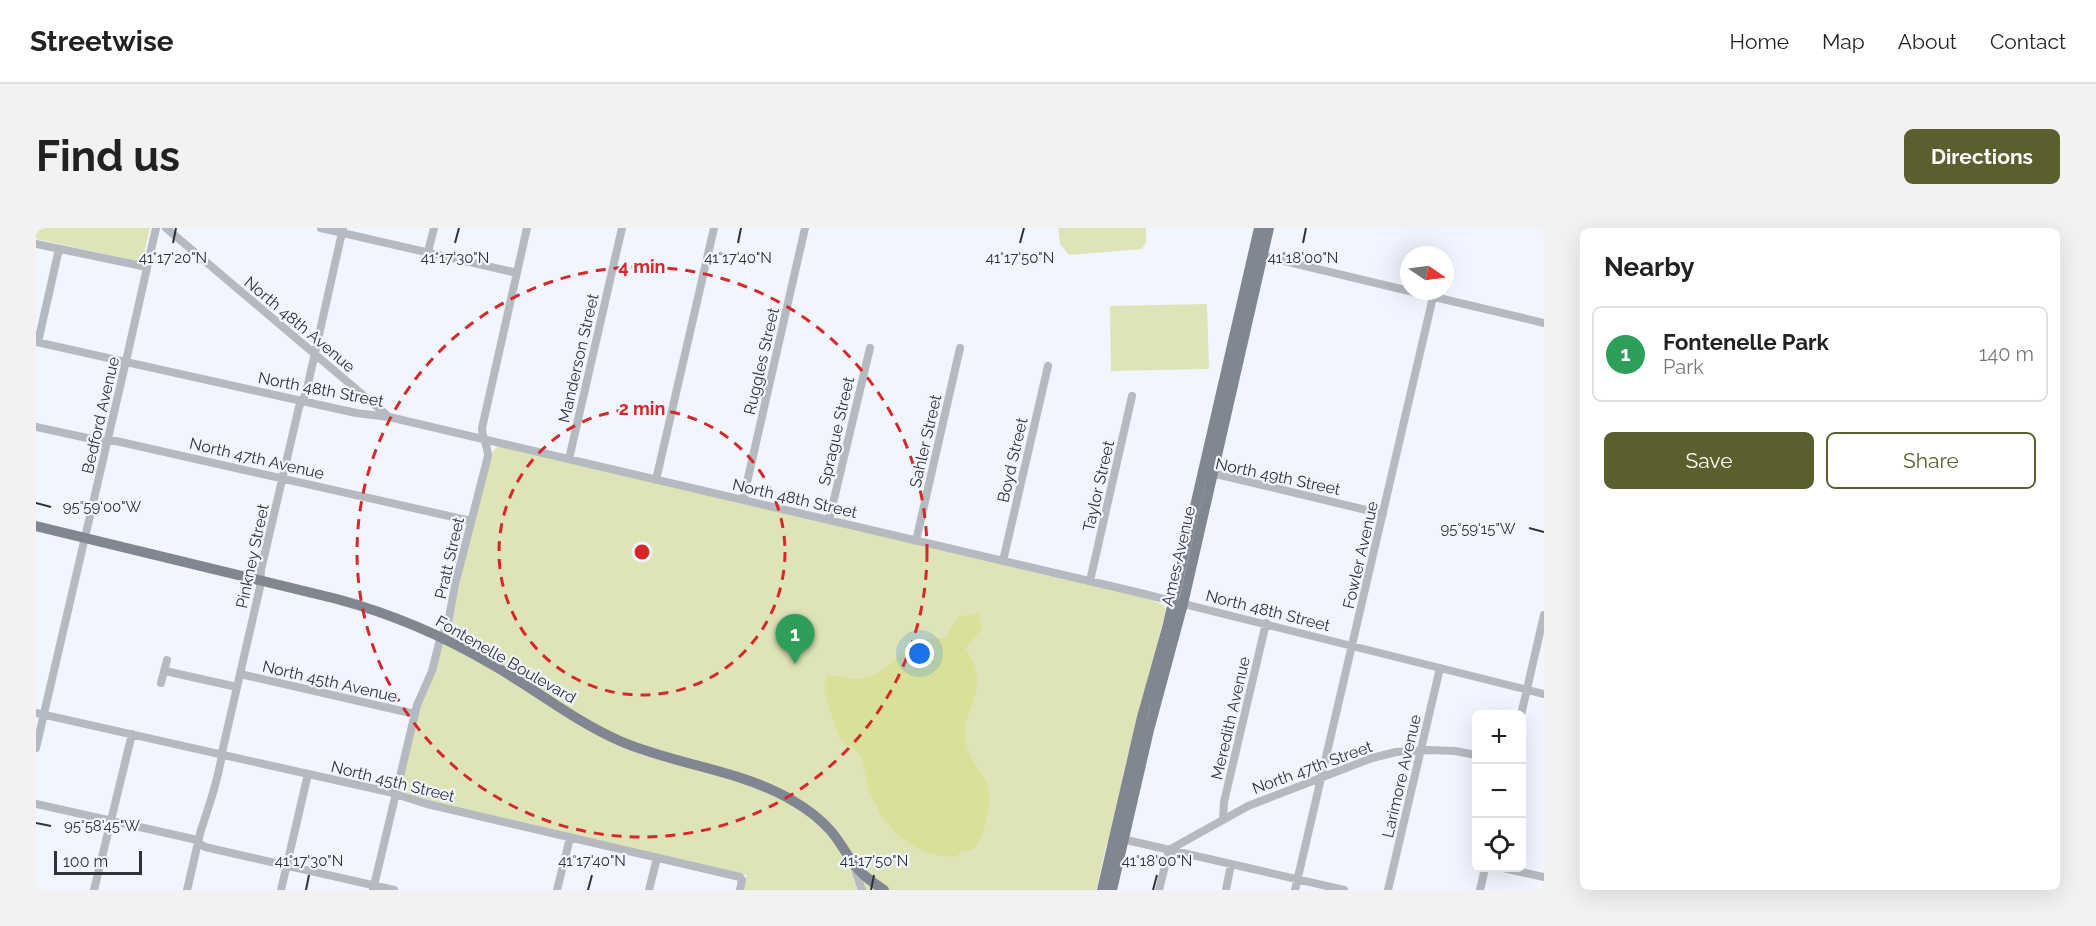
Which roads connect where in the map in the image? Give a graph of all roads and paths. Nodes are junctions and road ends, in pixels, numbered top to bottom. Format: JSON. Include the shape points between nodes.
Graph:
{"nodes":[{"id":1,"x":156,"y":228,"type":"edge"},
{"id":2,"x":166,"y":228,"type":"edge"},
{"id":3,"x":321,"y":228,"type":"edge"},
{"id":4,"x":434,"y":228,"type":"edge"},
{"id":5,"x":527,"y":228,"type":"edge"},
{"id":6,"x":622,"y":228,"type":"edge"},
{"id":7,"x":714,"y":228,"type":"edge"},
{"id":8,"x":805,"y":228,"type":"edge"},
{"id":9,"x":1259,"y":228,"type":"edge"},
{"id":10,"x":1269,"y":228,"type":"edge"},
{"id":11,"x":343,"y":230,"type":"edge"},
{"id":12,"x":36,"y":244,"type":"edge"},
{"id":13,"x":59,"y":249,"type":"junction"},
{"id":14,"x":428,"y":252,"type":"junction"},
{"id":15,"x":1258,"y":255,"type":"junction"},
{"id":16,"x":147,"y":267,"type":"junction"},
{"id":17,"x":517,"y":273,"type":"junction"},
{"id":18,"x":1400,"y":289,"type":"edge"},
{"id":19,"x":1432,"y":300,"type":"edge"},
{"id":20,"x":1446,"y":300,"type":"edge"},
{"id":21,"x":1544,"y":322,"type":"edge"},
{"id":22,"x":37,"y":342,"type":"edge"},
{"id":23,"x":870,"y":348,"type":"dead end"},
{"id":24,"x":960,"y":348,"type":"dead end"},
{"id":25,"x":314,"y":354,"type":"junction"},
{"id":26,"x":126,"y":361,"type":"junction"},
{"id":27,"x":1048,"y":366,"type":"dead end"},
{"id":28,"x":1132,"y":396,"type":"dead end"},
{"id":29,"x":302,"y":401,"type":"junction"},
{"id":30,"x":389,"y":417,"type":"junction"},
{"id":31,"x":36,"y":426,"type":"edge"},
{"id":32,"x":483,"y":439,"type":"junction"},
{"id":33,"x":108,"y":441,"type":"junction"},
{"id":34,"x":569,"y":459,"type":"junction"},
{"id":35,"x":1208,"y":475,"type":"junction"},
{"id":36,"x":283,"y":478,"type":"junction"},
{"id":37,"x":656,"y":480,"type":"junction"},
{"id":38,"x":743,"y":500,"type":"junction"},
{"id":39,"x":1383,"y":514,"type":"junction"},
{"id":40,"x":829,"y":520,"type":"junction"},
{"id":41,"x":471,"y":521,"type":"junction"},
{"id":42,"x":36,"y":526,"type":"edge"},
{"id":43,"x":85,"y":538,"type":"junction"},
{"id":44,"x":916,"y":541,"type":"junction"},
{"id":45,"x":1003,"y":561,"type":"junction"},
{"id":46,"x":261,"y":580,"type":"junction"},
{"id":47,"x":1090,"y":581,"type":"junction"},
{"id":48,"x":1178,"y":603,"type":"junction"},
{"id":49,"x":1544,"y":615,"type":"edge"},
{"id":50,"x":1266,"y":624,"type":"junction"},
{"id":51,"x":442,"y":636,"type":"junction"},
{"id":52,"x":1353,"y":646,"type":"junction"},
{"id":53,"x":168,"y":660,"type":"dead end"},
{"id":54,"x":1440,"y":668,"type":"junction"},
{"id":55,"x":165,"y":670,"type":"junction"},
{"id":56,"x":240,"y":674,"type":"junction"},
{"id":57,"x":161,"y":683,"type":"dead end"},
{"id":58,"x":237,"y":687,"type":"junction"},
{"id":59,"x":1527,"y":690,"type":"junction"},
{"id":60,"x":1544,"y":694,"type":"edge"},
{"id":61,"x":1522,"y":710,"type":"edge"},
{"id":62,"x":40,"y":714,"type":"edge"},
{"id":63,"x":415,"y":714,"type":"junction"},
{"id":64,"x":132,"y":734,"type":"junction"},
{"id":65,"x":36,"y":747,"type":"edge"},
{"id":66,"x":1420,"y":750,"type":"junction"},
{"id":67,"x":1472,"y":754,"type":"edge"},
{"id":68,"x":222,"y":755,"type":"junction"},
{"id":69,"x":308,"y":774,"type":"junction"},
{"id":70,"x":1322,"y":777,"type":"junction"},
{"id":71,"x":396,"y":795,"type":"junction"},
{"id":72,"x":36,"y":804,"type":"edge"},
{"id":73,"x":1223,"y":820,"type":"junction"},
{"id":74,"x":111,"y":821,"type":"junction"},
{"id":75,"x":570,"y":838,"type":"junction"},
{"id":76,"x":1119,"y":838,"type":"junction"},
{"id":77,"x":198,"y":843,"type":"junction"},
{"id":78,"x":1169,"y":850,"type":"junction"},
{"id":79,"x":657,"y":858,"type":"junction"},
{"id":80,"x":1232,"y":864,"type":"junction"},
{"id":81,"x":287,"y":865,"type":"junction"},
{"id":82,"x":1484,"y":872,"type":"edge"},
{"id":83,"x":1524,"y":872,"type":"edge"},
{"id":84,"x":1544,"y":877,"type":"edge"},
{"id":85,"x":1298,"y":880,"type":"junction"},
{"id":86,"x":374,"y":888,"type":"edge"},
{"id":87,"x":872,"y":888,"type":"edge"},
{"id":88,"x":94,"y":890,"type":"edge"},
{"id":89,"x":187,"y":890,"type":"edge"},
{"id":90,"x":280,"y":890,"type":"edge"},
{"id":91,"x":394,"y":890,"type":"edge"},
{"id":92,"x":557,"y":890,"type":"edge"},
{"id":93,"x":650,"y":890,"type":"edge"},
{"id":94,"x":740,"y":890,"type":"edge"},
{"id":95,"x":1102,"y":890,"type":"edge"},
{"id":96,"x":1112,"y":890,"type":"edge"},
{"id":97,"x":1159,"y":890,"type":"edge"},
{"id":98,"x":1226,"y":890,"type":"edge"},
{"id":99,"x":1295,"y":890,"type":"edge"},
{"id":100,"x":1344,"y":890,"type":"edge"},
{"id":101,"x":1388,"y":890,"type":"edge"},
{"id":102,"x":1480,"y":890,"type":"edge"}],
"edges":[{"from":1,"to":16,"type":"street","name":"Bedford Avenue"},
{"from":2,"to":25,"type":"street","name":"North 48th Avenue"},
{"from":3,"to":11,"type":"street"},
{"from":4,"to":14,"type":"street"},
{"from":5,"to":17,"type":"street","name":"Pratt Street"},
{"from":6,"to":34,"type":"street","name":"Manderson Street"},
{"from":7,"to":37,"type":"street"},
{"from":8,"to":38,"type":"street","name":"Ruggles Street"},
{"from":9,"to":15,"type":"main road","name":"Ames Avenue"},
{"from":10,"to":15,"type":"main road","name":"Ames Avenue"},
{"from":11,"to":14,"type":"street"},
{"from":11,"to":25,"type":"street","name":"Pinkney Street"},
{"from":12,"to":13,"type":"street"},
{"from":13,"to":16,"type":"street"},
{"from":13,"to":22,"type":"street"},
{"from":14,"to":17,"type":"street"},
{"from":15,"to":18,"type":"street"},
{"from":15,"to":35,"type":"main road","name":"Ames Avenue"},
{"from":16,"to":26,"type":"street","name":"Bedford Avenue"},
{"from":17,"to":32,"type":"street","name":"Pratt Street","via":[[482,428]]},
{"from":19,"to":39,"type":"street","name":"Fowler Avenue"},
{"from":20,"to":21,"type":"street"},
{"from":22,"to":26,"type":"street","name":"North 48th Street"},
{"from":23,"to":40,"type":"street","name":"Sprague Street"},
{"from":24,"to":44,"type":"street","name":"Sahler Street"},
{"from":25,"to":29,"type":"street","name":"Pinkney Street"},
{"from":25,"to":30,"type":"street","name":"North 48th Avenue"},
{"from":26,"to":29,"type":"street","name":"North 48th Street"},
{"from":26,"to":33,"type":"street","name":"Bedford Avenue"},
{"from":27,"to":45,"type":"street","name":"Boyd Street"},
{"from":28,"to":47,"type":"street","name":"Taylor Street"},
{"from":29,"to":30,"type":"street","name":"North 48th Street"},
{"from":29,"to":36,"type":"street","name":"Pinkney Street"},
{"from":30,"to":32,"type":"street","name":"North 48th Street"},
{"from":31,"to":33,"type":"street","name":"North 47th Avenue"},
{"from":32,"to":34,"type":"street","name":"North 48th Street"},
{"from":32,"to":41,"type":"street","name":"Pratt Street","via":[[488,455]]},
{"from":33,"to":36,"type":"street","name":"North 47th Avenue"},
{"from":33,"to":43,"type":"street","name":"Bedford Avenue"},
{"from":34,"to":37,"type":"street","name":"North 48th Street"},
{"from":35,"to":39,"type":"street","name":"North 49th Street"},
{"from":35,"to":48,"type":"main road","name":"Ames Avenue"},
{"from":36,"to":41,"type":"street","name":"North 47th Avenue"},
{"from":36,"to":46,"type":"street","name":"Pinkney Street"},
{"from":37,"to":38,"type":"street","name":"North 48th Street"},
{"from":38,"to":40,"type":"street","name":"North 48th Street"},
{"from":39,"to":52,"type":"street","name":"Fowler Avenue"},
{"from":40,"to":44,"type":"street","name":"North 48th Street"},
{"from":41,"to":51,"type":"street","name":"Pratt Street"},
{"from":42,"to":43,"type":"main road","name":"Fontenelle Boulevard"},
{"from":43,"to":46,"type":"main road","name":"Fontenelle Boulevard"},
{"from":43,"to":62,"type":"street","name":"Bedford Avenue"},
{"from":44,"to":45,"type":"street","name":"North 48th Street"},
{"from":45,"to":47,"type":"street","name":"North 48th Street"},
{"from":46,"to":51,"type":"main road","name":"Fontenelle Boulevard","via":[[358,604]]},
{"from":46,"to":56,"type":"street","name":"Pinkney Street"},
{"from":47,"to":48,"type":"street","name":"North 48th Street"},
{"from":48,"to":50,"type":"street","name":"North 48th Street"},
{"from":48,"to":76,"type":"main road","name":"Ames Avenue"},
{"from":49,"to":59,"type":"street"},
{"from":50,"to":52,"type":"street","name":"North 48th Street"},
{"from":50,"to":73,"type":"street","name":"Meredith Avenue"},
{"from":51,"to":63,"type":"street","name":"Pratt Street"},
{"from":51,"to":87,"type":"main road","name":"Fontenelle Boulevard","via":[[617,740],[788,798],[830,830]]},
{"from":52,"to":54,"type":"street","name":"North 48th Street"},
{"from":52,"to":70,"type":"street","name":"Fowler Avenue"},
{"from":53,"to":55,"type":"street"},
{"from":54,"to":59,"type":"street","name":"North 48th Street"},
{"from":54,"to":66,"type":"street","name":"Larimore Avenue"},
{"from":55,"to":57,"type":"street"},
{"from":55,"to":58,"type":"street"},
{"from":56,"to":58,"type":"street","name":"Pinkney Street"},
{"from":56,"to":63,"type":"street","name":"North 45th Avenue"},
{"from":58,"to":68,"type":"street","name":"Pinkney Street"},
{"from":59,"to":60,"type":"street","name":"North 48th Street"},
{"from":59,"to":61,"type":"street"},
{"from":62,"to":64,"type":"street","name":"North 45th Street"},
{"from":62,"to":65,"type":"street","name":"Bedford Avenue"},
{"from":63,"to":71,"type":"street","name":"Pratt Street"},
{"from":64,"to":68,"type":"street","name":"North 45th Street"},
{"from":64,"to":74,"type":"street"},
{"from":66,"to":67,"type":"street","name":"North 47th Street"},
{"from":66,"to":70,"type":"street","name":"North 47th Street","via":[[1385,755]]},
{"from":66,"to":101,"type":"street","name":"Larimore Avenue"},
{"from":68,"to":69,"type":"street","name":"North 45th Street"},
{"from":68,"to":77,"type":"street","name":"Pinkney Street"},
{"from":69,"to":71,"type":"street","name":"North 45th Street"},
{"from":69,"to":81,"type":"street"},
{"from":70,"to":73,"type":"street","name":"North 47th Street"},
{"from":70,"to":85,"type":"street","name":"Fowler Avenue"},
{"from":71,"to":75,"type":"street","name":"North 45th Street"},
{"from":71,"to":86,"type":"street","name":"Pratt Street"},
{"from":72,"to":74,"type":"street"},
{"from":73,"to":78,"type":"street","name":"North 47th Street"},
{"from":74,"to":77,"type":"street"},
{"from":74,"to":88,"type":"street"},
{"from":75,"to":79,"type":"street","name":"North 45th Street"},
{"from":75,"to":92,"type":"street"},
{"from":76,"to":78,"type":"street"},
{"from":76,"to":95,"type":"main road","name":"Ames Avenue"},
{"from":76,"to":96,"type":"main road","name":"Ames Avenue"},
{"from":77,"to":81,"type":"street"},
{"from":77,"to":89,"type":"street","name":"Pinkney Street"},
{"from":78,"to":80,"type":"street"},
{"from":78,"to":97,"type":"street"},
{"from":79,"to":93,"type":"street"},
{"from":79,"to":94,"type":"street","name":"North 45th Street","via":[[741,879]]},
{"from":80,"to":85,"type":"street"},
{"from":80,"to":98,"type":"street"},
{"from":81,"to":86,"type":"street"},
{"from":81,"to":90,"type":"street"},
{"from":82,"to":102,"type":"street"},
{"from":83,"to":84,"type":"street"},
{"from":85,"to":99,"type":"street","name":"Fowler Avenue"},
{"from":85,"to":100,"type":"street"},
{"from":86,"to":91,"type":"street"}]}
